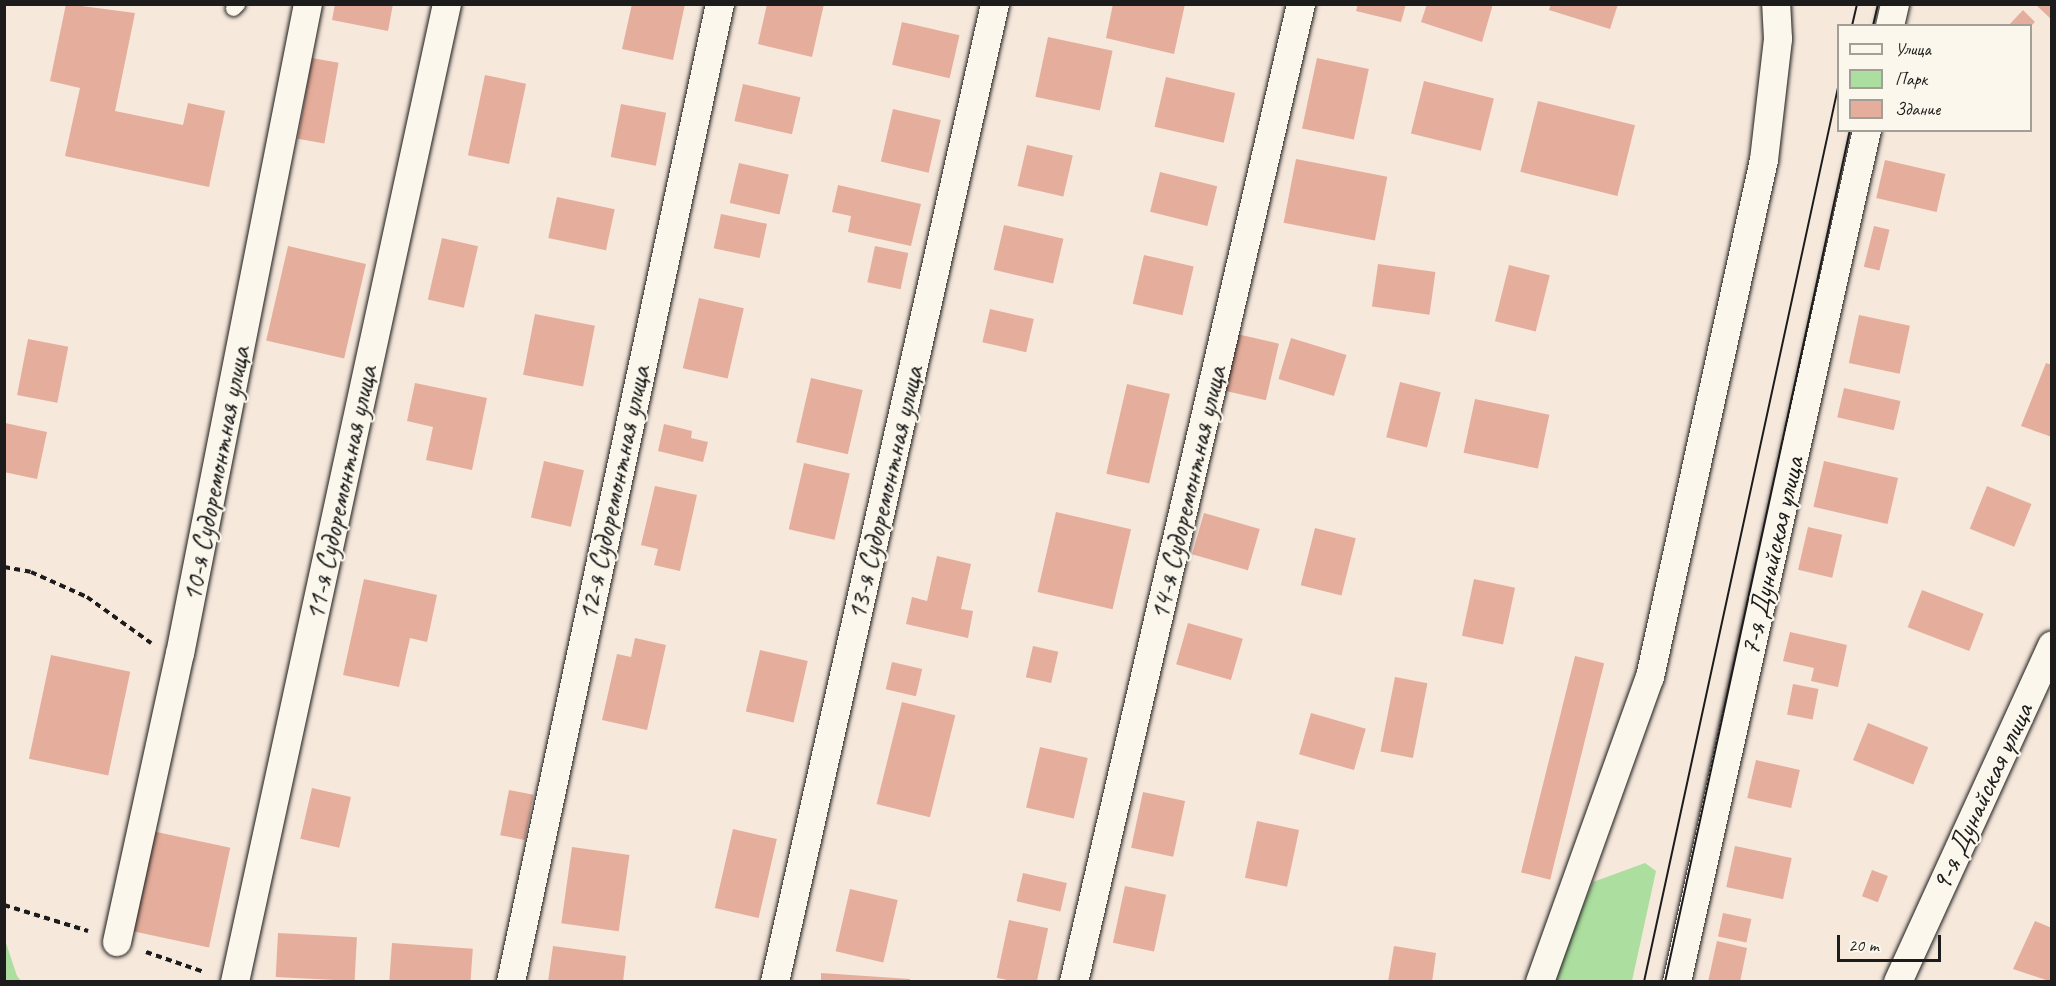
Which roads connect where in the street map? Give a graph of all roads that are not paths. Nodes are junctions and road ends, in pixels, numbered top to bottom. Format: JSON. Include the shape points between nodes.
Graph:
{"nodes":[{"id":1,"x":308,"y":4,"type":"edge"},
{"id":2,"x":447,"y":4,"type":"edge"},
{"id":3,"x":720,"y":4,"type":"edge"},
{"id":4,"x":995,"y":4,"type":"edge"},
{"id":5,"x":1301,"y":4,"type":"edge"},
{"id":6,"x":1776,"y":4,"type":"edge"},
{"id":7,"x":1895,"y":4,"type":"edge"},
{"id":8,"x":1890,"y":24,"type":"edge"},
{"id":9,"x":1867,"y":132,"type":"edge"},
{"id":10,"x":2052,"y":646,"type":"edge"},
{"id":11,"x":117,"y":942,"type":"dead end"},
{"id":12,"x":235,"y":981,"type":"edge"},
{"id":13,"x":511,"y":981,"type":"edge"},
{"id":14,"x":775,"y":981,"type":"edge"},
{"id":15,"x":1074,"y":981,"type":"edge"},
{"id":16,"x":1540,"y":981,"type":"edge"},
{"id":17,"x":1677,"y":981,"type":"edge"},
{"id":18,"x":1898,"y":981,"type":"edge"}],
"edges":[{"from":1,"to":11,"type":"street","name":"10-я Судоремонтная улица","via":[[180,654]]},
{"from":2,"to":12,"type":"street","name":"11-я Судоремонтная улица"},
{"from":3,"to":13,"type":"street","name":"12-я Судоремонтная улица"},
{"from":4,"to":14,"type":"street","name":"13-я Судоремонтная улица"},
{"from":5,"to":15,"type":"street","name":"14-я Судоремонтная улица"},
{"from":6,"to":16,"type":"street","via":[[1778,39],[1764,160],[1650,676]]},
{"from":7,"to":8,"type":"street"},
{"from":9,"to":17,"type":"street","name":"7-я Дунайская улица"},
{"from":10,"to":18,"type":"street","name":"9-я Дунайская улица"}]}
